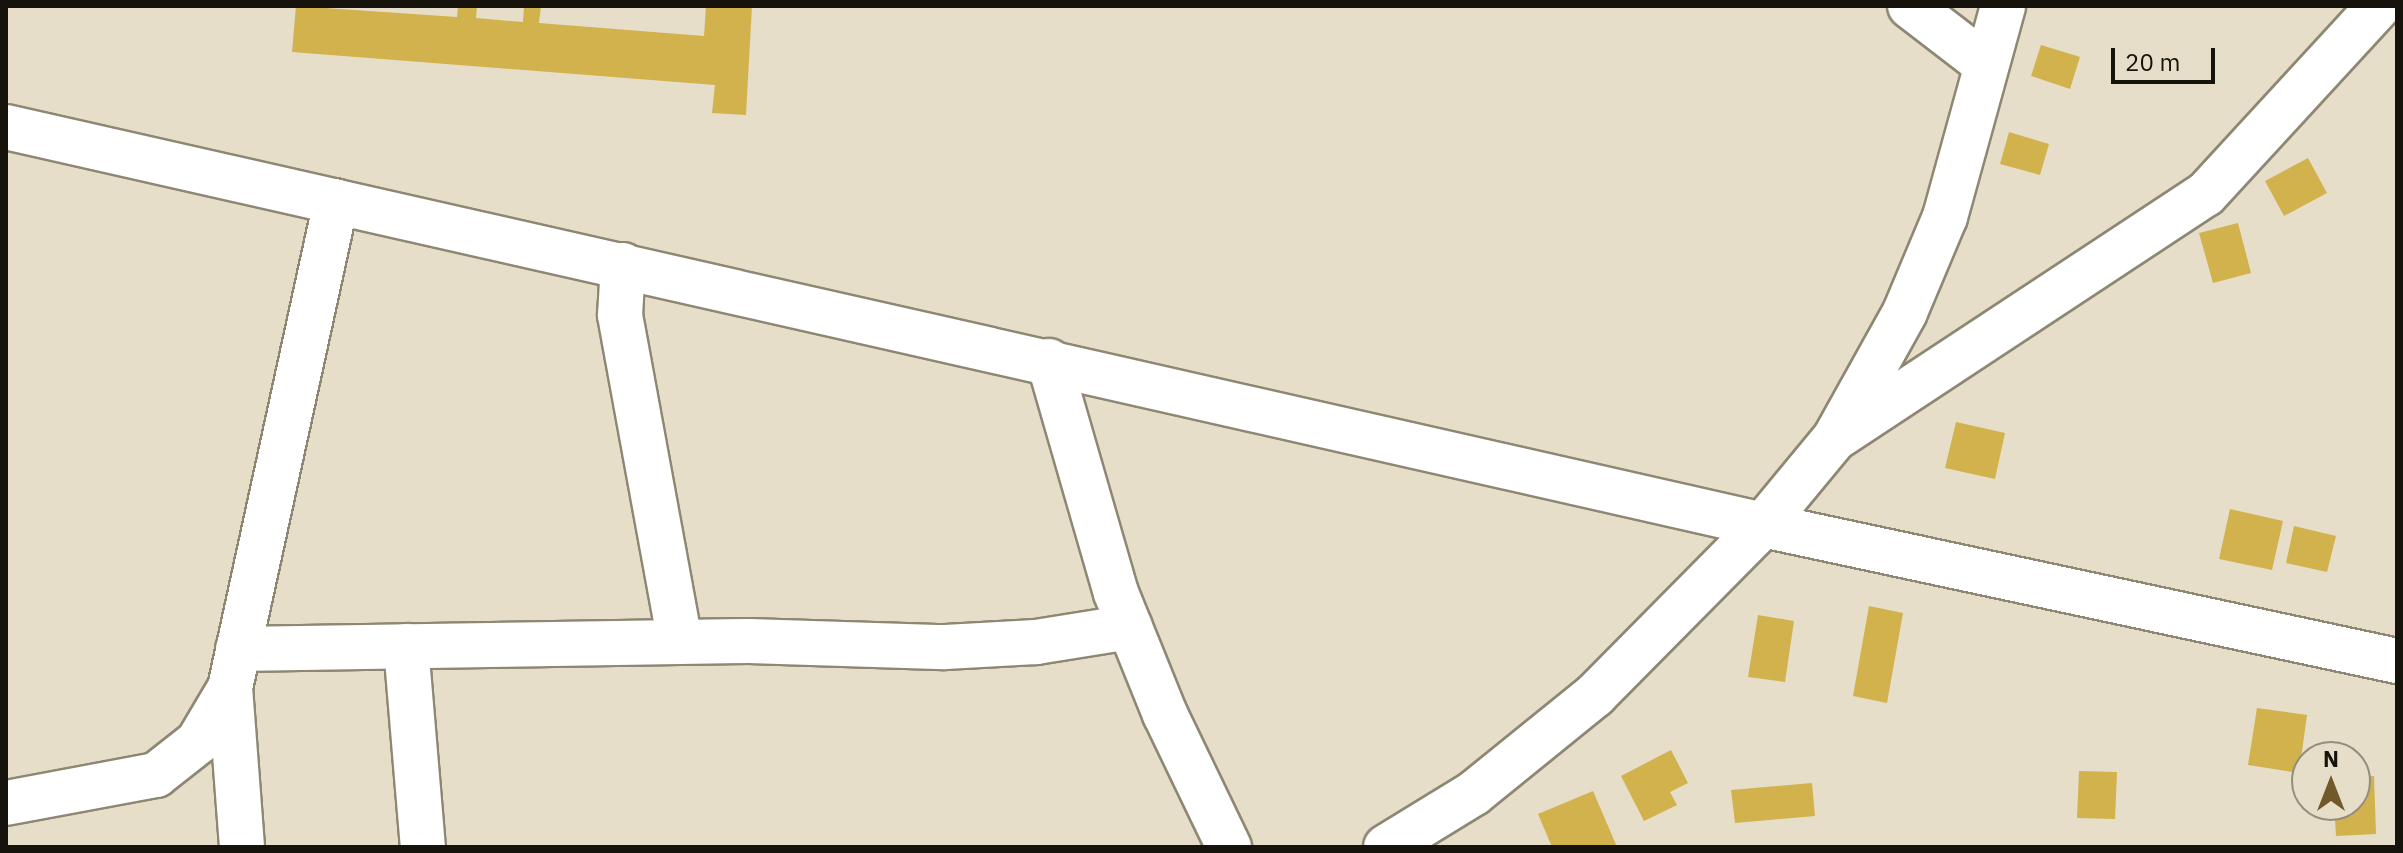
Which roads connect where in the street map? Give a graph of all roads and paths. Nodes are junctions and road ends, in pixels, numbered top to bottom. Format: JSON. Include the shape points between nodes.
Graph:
{"nodes":[{"id":1,"x":1910,"y":6,"type":"edge"},
{"id":2,"x":2003,"y":6,"type":"edge"},
{"id":3,"x":2379,"y":6,"type":"edge"},
{"id":4,"x":1984,"y":63,"type":"junction"},
{"id":5,"x":6,"y":127,"type":"edge"},
{"id":6,"x":336,"y":201,"type":"junction"},
{"id":7,"x":623,"y":265,"type":"junction"},
{"id":8,"x":1049,"y":361,"type":"junction"},
{"id":9,"x":1835,"y":438,"type":"junction"},
{"id":10,"x":1763,"y":525,"type":"junction"},
{"id":11,"x":1130,"y":627,"type":"junction"},
{"id":12,"x":680,"y":642,"type":"junction"},
{"id":13,"x":406,"y":646,"type":"junction"},
{"id":14,"x":2397,"y":661,"type":"edge"},
{"id":15,"x":234,"y":668,"type":"junction"},
{"id":16,"x":6,"y":803,"type":"edge"},
{"id":17,"x":242,"y":847,"type":"edge"},
{"id":18,"x":423,"y":847,"type":"edge"},
{"id":19,"x":1229,"y":847,"type":"edge"},
{"id":20,"x":1386,"y":847,"type":"edge"}],
"edges":[{"from":1,"to":4,"type":"street"},
{"from":2,"to":4,"type":"street"},
{"from":3,"to":9,"type":"street","via":[[2206,194]]},
{"from":4,"to":9,"type":"street","via":[[1945,217],[1905,312]]},
{"from":5,"to":6,"type":"street"},
{"from":6,"to":7,"type":"street"},
{"from":6,"to":15,"type":"street"},
{"from":7,"to":8,"type":"street"},
{"from":7,"to":12,"type":"street","via":[[620,315]]},
{"from":8,"to":10,"type":"street"},
{"from":8,"to":11,"type":"street","via":[[1082,487]]},
{"from":9,"to":10,"type":"street"},
{"from":10,"to":14,"type":"street"},
{"from":10,"to":20,"type":"street","via":[[1595,695],[1474,793]]},
{"from":11,"to":12,"type":"street","via":[[990,646]]},
{"from":11,"to":19,"type":"street","via":[[1212,820]]},
{"from":12,"to":13,"type":"street"},
{"from":13,"to":15,"type":"street"},
{"from":13,"to":18,"type":"street"},
{"from":15,"to":16,"type":"street","via":[[198,742],[156,775]]},
{"from":15,"to":17,"type":"street"}]}
